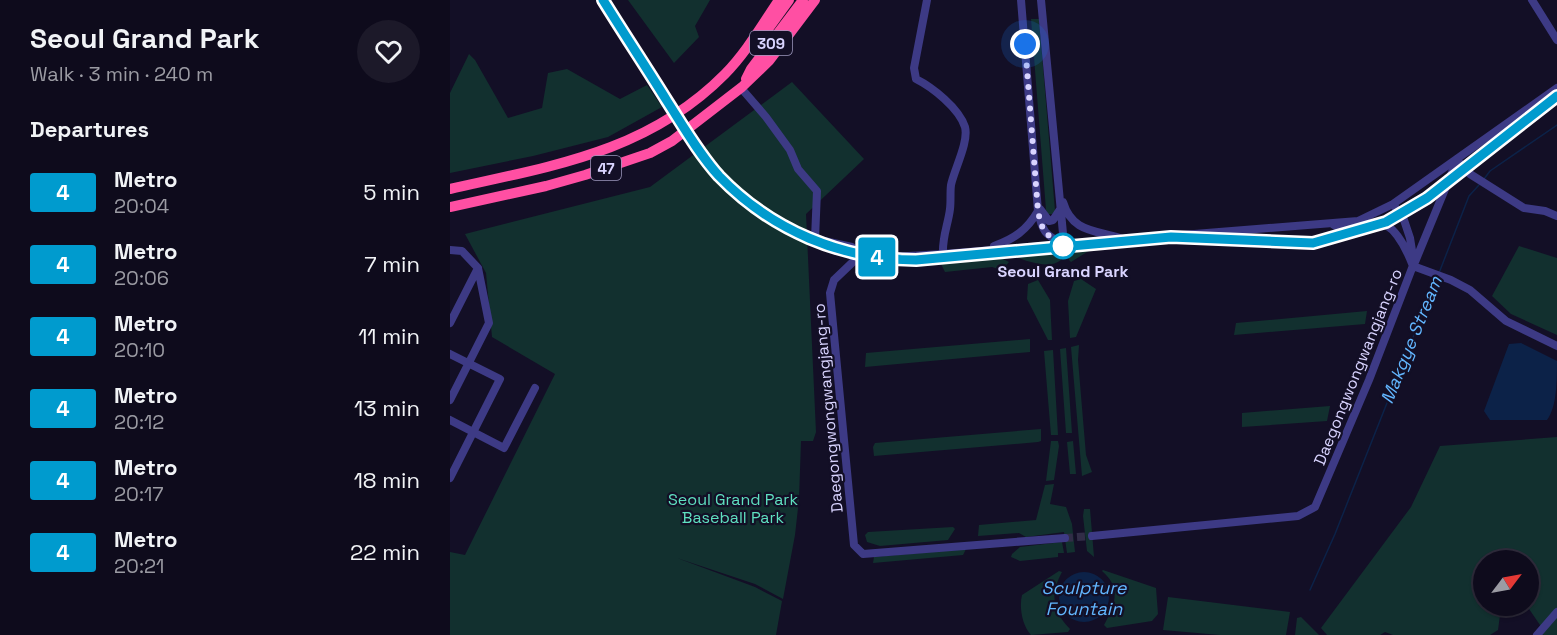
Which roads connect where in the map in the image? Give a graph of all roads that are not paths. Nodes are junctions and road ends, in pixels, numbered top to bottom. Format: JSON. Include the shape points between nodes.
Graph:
{"nodes":[{"id":1,"x":779,"y":0,"type":"edge"},
{"id":2,"x":789,"y":0,"type":"edge"},
{"id":3,"x":803,"y":0,"type":"edge"},
{"id":4,"x":815,"y":0,"type":"edge"},
{"id":5,"x":927,"y":0,"type":"edge"},
{"id":6,"x":1021,"y":0,"type":"edge"},
{"id":7,"x":1041,"y":0,"type":"edge"},
{"id":8,"x":1532,"y":0,"type":"edge"},
{"id":9,"x":1557,"y":40,"type":"edge"},
{"id":10,"x":727,"y":72,"type":"junction"},
{"id":11,"x":741,"y":88,"type":"junction"},
{"id":12,"x":1557,"y":88,"type":"edge"},
{"id":13,"x":1457,"y":160,"type":"junction"},
{"id":14,"x":1058,"y":187,"type":"junction"},
{"id":15,"x":450,"y":189,"type":"edge"},
{"id":16,"x":1036,"y":199,"type":"junction"},
{"id":17,"x":1393,"y":204,"type":"junction"},
{"id":18,"x":450,"y":207,"type":"edge"},
{"id":19,"x":1061,"y":208,"type":"junction"},
{"id":20,"x":1038,"y":211,"type":"junction"},
{"id":21,"x":1557,"y":216,"type":"edge"},
{"id":22,"x":1331,"y":224,"type":"junction"},
{"id":23,"x":1124,"y":239,"type":"junction"},
{"id":24,"x":1064,"y":244,"type":"junction"},
{"id":25,"x":450,"y":250,"type":"edge"},
{"id":26,"x":980,"y":251,"type":"junction"},
{"id":27,"x":943,"y":254,"type":"junction"},
{"id":28,"x":856,"y":259,"type":"junction"},
{"id":29,"x":1414,"y":264,"type":"junction"},
{"id":30,"x":478,"y":268,"type":"junction"},
{"id":31,"x":450,"y":323,"type":"edge"},
{"id":32,"x":1557,"y":346,"type":"edge"},
{"id":33,"x":450,"y":354,"type":"edge"},
{"id":34,"x":468,"y":364,"type":"junction"},
{"id":35,"x":535,"y":388,"type":"dead end"},
{"id":36,"x":450,"y":400,"type":"edge"},
{"id":37,"x":450,"y":420,"type":"edge"},
{"id":38,"x":473,"y":432,"type":"junction"},
{"id":39,"x":450,"y":478,"type":"edge"},
{"id":40,"x":1092,"y":536,"type":"tunnel mouth"},
{"id":41,"x":1065,"y":538,"type":"tunnel mouth"},
{"id":42,"x":1557,"y":612,"type":"edge"},
{"id":43,"x":1537,"y":635,"type":"edge"}],
"edges":[{"from":1,"to":10,"type":"highway","number":"47"},
{"from":2,"to":10,"type":"highway","number":"309","via":[[744,60]]},
{"from":3,"to":11,"type":"highway","number":"309"},
{"from":4,"to":11,"type":"highway","number":"47","via":[[769,61]]},
{"from":5,"to":27,"type":"street","via":[[914,68],[916,79],[942,96],[965,128],[958,169],[951,183]]},
{"from":6,"to":16,"type":"street"},
{"from":7,"to":14,"type":"street"},
{"from":8,"to":9,"type":"street"},
{"from":10,"to":15,"type":"highway","number":"47","via":[[677,112],[614,147],[560,165]]},
{"from":11,"to":18,"type":"highway","number":"47","via":[[672,141],[650,153],[546,186]]},
{"from":11,"to":28,"type":"street","via":[[817,191],[815,239],[852,247]]},
{"from":12,"to":13,"type":"street"},
{"from":13,"to":17,"type":"street"},
{"from":13,"to":21,"type":"street","via":[[1470,174],[1524,208]]},
{"from":13,"to":29,"type":"street"},
{"from":14,"to":19,"type":"street"},
{"from":14,"to":23,"type":"street","via":[[1073,222]]},
{"from":16,"to":19,"type":"street","via":[[1048,221]]},
{"from":16,"to":20,"type":"street"},
{"from":17,"to":22,"type":"street","via":[[1358,221]]},
{"from":17,"to":29,"type":"street","name":"Daegongwongwangjang-ro","via":[[1404,220]]},
{"from":19,"to":24,"type":"street"},
{"from":20,"to":24,"type":"street","via":[[1047,236]]},
{"from":20,"to":26,"type":"street","via":[[1020,234]]},
{"from":22,"to":23,"type":"street"},
{"from":22,"to":29,"type":"street","via":[[1341,228],[1386,225]]},
{"from":23,"to":24,"type":"street"},
{"from":24,"to":26,"type":"street"},
{"from":25,"to":30,"type":"street","via":[[462,251]]},
{"from":26,"to":27,"type":"street"},
{"from":27,"to":28,"type":"street"},
{"from":28,"to":41,"type":"street","name":"Daegongwongwangjang-ro","via":[[834,280],[830,293],[854,545],[863,554]]},
{"from":29,"to":32,"type":"street","via":[[1470,290],[1506,321]]},
{"from":29,"to":40,"type":"street","name":"Daegongwongwangjang-ro","via":[[1315,507],[1298,516]]},
{"from":30,"to":31,"type":"street"},
{"from":30,"to":34,"type":"street","via":[[489,323]]},
{"from":33,"to":34,"type":"street"},
{"from":34,"to":36,"type":"street"},
{"from":34,"to":38,"type":"street","via":[[500,379]]},
{"from":35,"to":38,"type":"street","via":[[504,448]]},
{"from":37,"to":38,"type":"street"},
{"from":38,"to":39,"type":"street"},
{"from":42,"to":43,"type":"street"}]}
